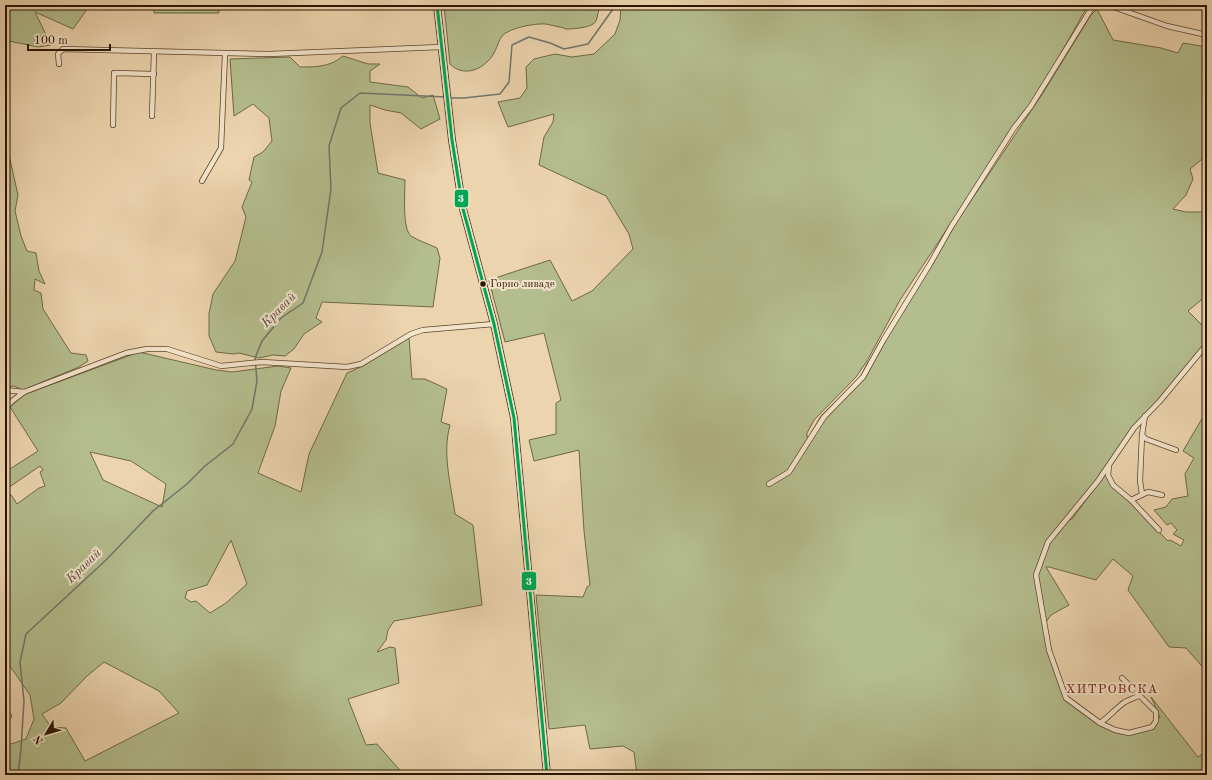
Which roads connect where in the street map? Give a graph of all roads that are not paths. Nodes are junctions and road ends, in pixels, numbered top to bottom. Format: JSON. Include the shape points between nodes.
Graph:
{"nodes":[{"id":1,"x":437,"y":5,"type":"edge"},
{"id":2,"x":1096,"y":5,"type":"edge"},
{"id":3,"x":1108,"y":5,"type":"edge"},
{"id":4,"x":1207,"y":35,"type":"edge"},
{"id":5,"x":441,"y":47,"type":"junction"},
{"id":6,"x":154,"y":52,"type":"junction"},
{"id":7,"x":225,"y":54,"type":"junction"},
{"id":8,"x":59,"y":64,"type":"dead end"},
{"id":9,"x":154,"y":74,"type":"junction"},
{"id":10,"x":152,"y":116,"type":"dead end"},
{"id":11,"x":113,"y":125,"type":"dead end"},
{"id":12,"x":202,"y":181,"type":"dead end"},
{"id":13,"x":494,"y":324,"type":"junction"},
{"id":14,"x":1207,"y":344,"type":"edge"},
{"id":15,"x":5,"y":390,"type":"edge"},
{"id":16,"x":24,"y":392,"type":"junction"},
{"id":17,"x":5,"y":410,"type":"edge"},
{"id":18,"x":1145,"y":416,"type":"junction"},
{"id":19,"x":1142,"y":435,"type":"junction"},
{"id":20,"x":1176,"y":450,"type":"dead end"},
{"id":21,"x":1109,"y":466,"type":"junction"},
{"id":22,"x":769,"y":484,"type":"dead end"},
{"id":23,"x":1142,"y":494,"type":"junction"},
{"id":24,"x":1162,"y":495,"type":"dead end"},
{"id":25,"x":1131,"y":500,"type":"junction"},
{"id":26,"x":1159,"y":530,"type":"dead end"},
{"id":27,"x":1122,"y":678,"type":"dead end"},
{"id":28,"x":1140,"y":695,"type":"junction"},
{"id":29,"x":5,"y":711,"type":"edge"},
{"id":30,"x":9,"y":716,"type":"dead end"},
{"id":31,"x":1100,"y":723,"type":"junction"},
{"id":32,"x":547,"y":775,"type":"edge"}],
"edges":[{"from":1,"to":5,"type":"street"},
{"from":2,"to":22,"type":"street","via":[[951,227],[863,377],[824,418],[789,472]]},
{"from":3,"to":4,"type":"street","via":[[1168,26]]},
{"from":5,"to":7,"type":"street"},
{"from":5,"to":13,"type":"street","via":[[463,209]]},
{"from":6,"to":7,"type":"street"},
{"from":6,"to":8,"type":"street","via":[[63,49],[58,54]]},
{"from":6,"to":9,"type":"street"},
{"from":7,"to":12,"type":"street","via":[[221,148]]},
{"from":9,"to":10,"type":"street"},
{"from":9,"to":11,"type":"street","via":[[114,73]]},
{"from":13,"to":16,"type":"street","via":[[423,330],[411,334],[361,364],[347,367],[262,362],[221,366],[167,349],[147,349],[126,353]]},
{"from":13,"to":32,"type":"street","via":[[514,418]]},
{"from":14,"to":18,"type":"street"},
{"from":15,"to":16,"type":"street"},
{"from":16,"to":17,"type":"street"},
{"from":18,"to":19,"type":"street"},
{"from":18,"to":21,"type":"street"},
{"from":19,"to":20,"type":"street","via":[[1146,439]]},
{"from":19,"to":23,"type":"street"},
{"from":21,"to":25,"type":"street","via":[[1108,475],[1114,485]]},
{"from":21,"to":31,"type":"street","via":[[1048,542],[1036,576],[1049,650],[1066,698]]},
{"from":23,"to":24,"type":"street","via":[[1148,492]]},
{"from":23,"to":25,"type":"street"},
{"from":25,"to":26,"type":"street"},
{"from":27,"to":28,"type":"street"},
{"from":28,"to":31,"type":"street","via":[[1127,701]]},
{"from":28,"to":31,"type":"street","via":[[1156,712],[1156,721],[1152,727],[1129,733]]},
{"from":29,"to":30,"type":"street"}]}
